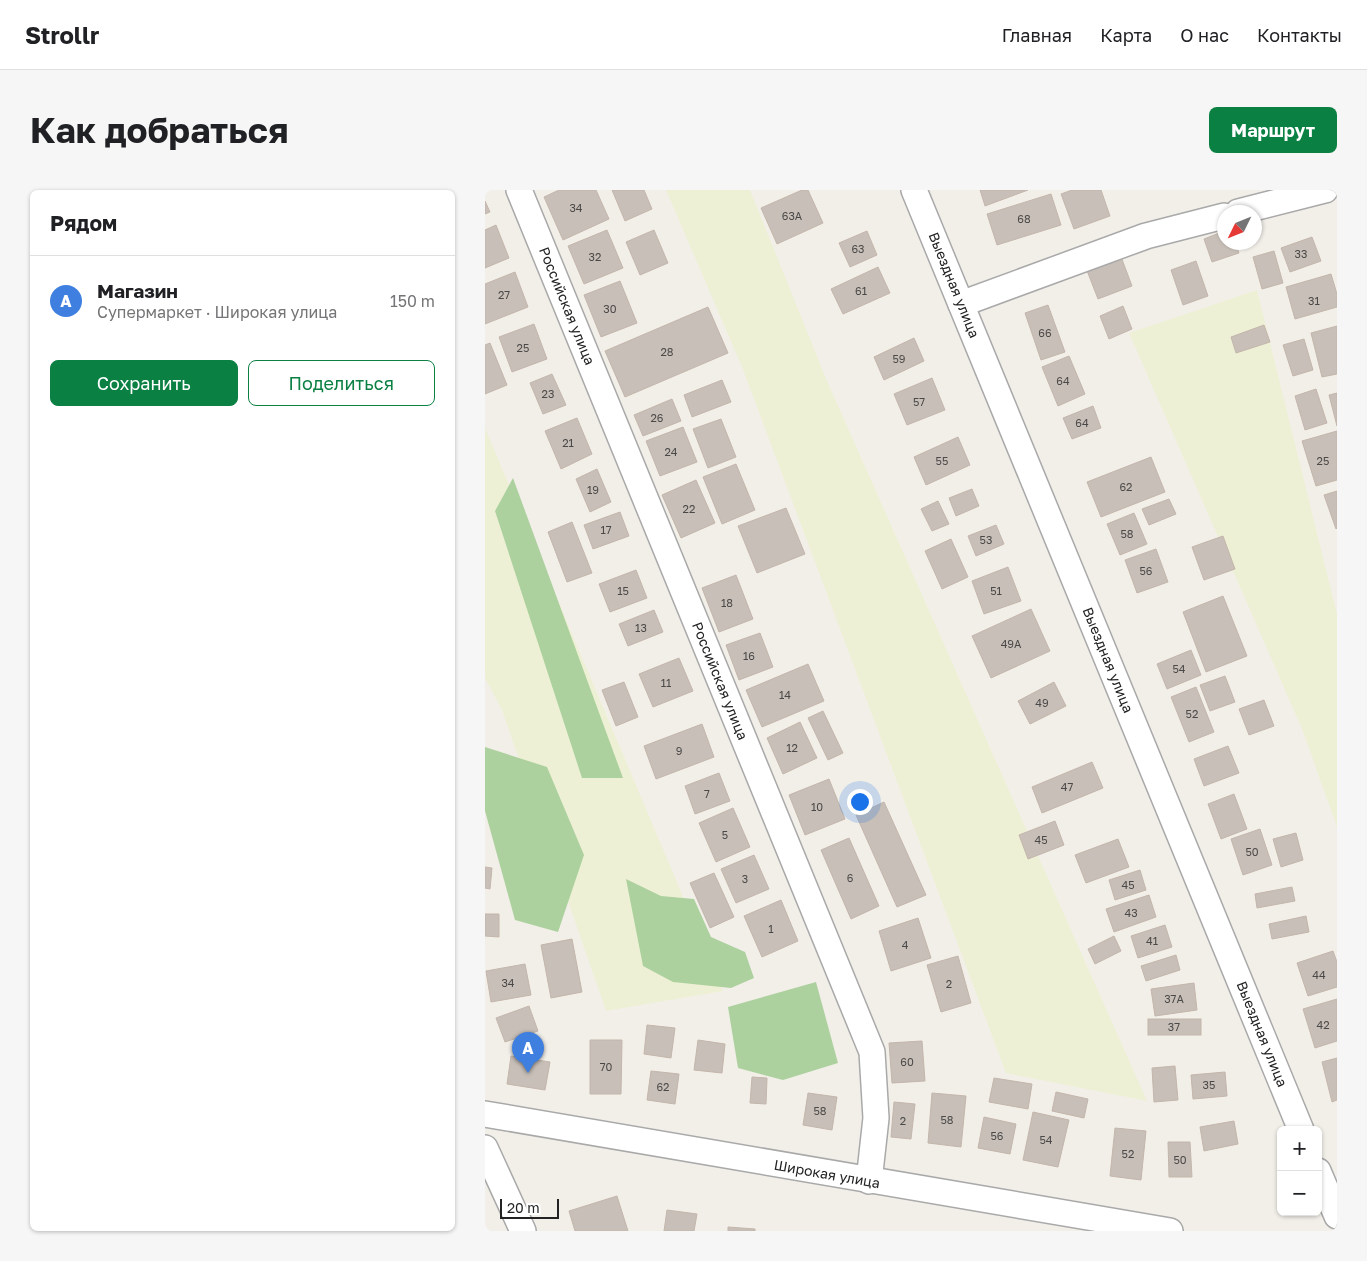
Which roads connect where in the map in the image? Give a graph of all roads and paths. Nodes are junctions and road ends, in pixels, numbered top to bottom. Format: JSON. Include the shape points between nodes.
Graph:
{"nodes":[{"id":1,"x":519,"y":190,"type":"edge"},
{"id":2,"x":915,"y":190,"type":"edge"},
{"id":3,"x":1325,"y":190,"type":"edge"},
{"id":4,"x":1262,"y":206,"type":"edge"},
{"id":5,"x":1217,"y":218,"type":"edge"},
{"id":6,"x":961,"y":304,"type":"junction"},
{"id":7,"x":485,"y":1114,"type":"edge"},
{"id":8,"x":1299,"y":1126,"type":"edge"},
{"id":9,"x":485,"y":1148,"type":"edge"},
{"id":10,"x":1322,"y":1180,"type":"edge"},
{"id":11,"x":869,"y":1181,"type":"junction"},
{"id":12,"x":1337,"y":1216,"type":"edge"},
{"id":13,"x":523,"y":1231,"type":"edge"},
{"id":14,"x":1170,"y":1231,"type":"edge"}],
"edges":[{"from":1,"to":11,"type":"street","name":"Российская улица","via":[[872,1052],[876,1118]]},
{"from":2,"to":6,"type":"street","name":"Выездная улица"},
{"from":3,"to":4,"type":"street"},
{"from":5,"to":6,"type":"street","via":[[1147,236]]},
{"from":6,"to":8,"type":"street","name":"Выездная улица"},
{"from":7,"to":11,"type":"street","name":"Широкая улица"},
{"from":9,"to":13,"type":"street"},
{"from":10,"to":12,"type":"street"},
{"from":11,"to":14,"type":"street","name":"Широкая улица"}]}
